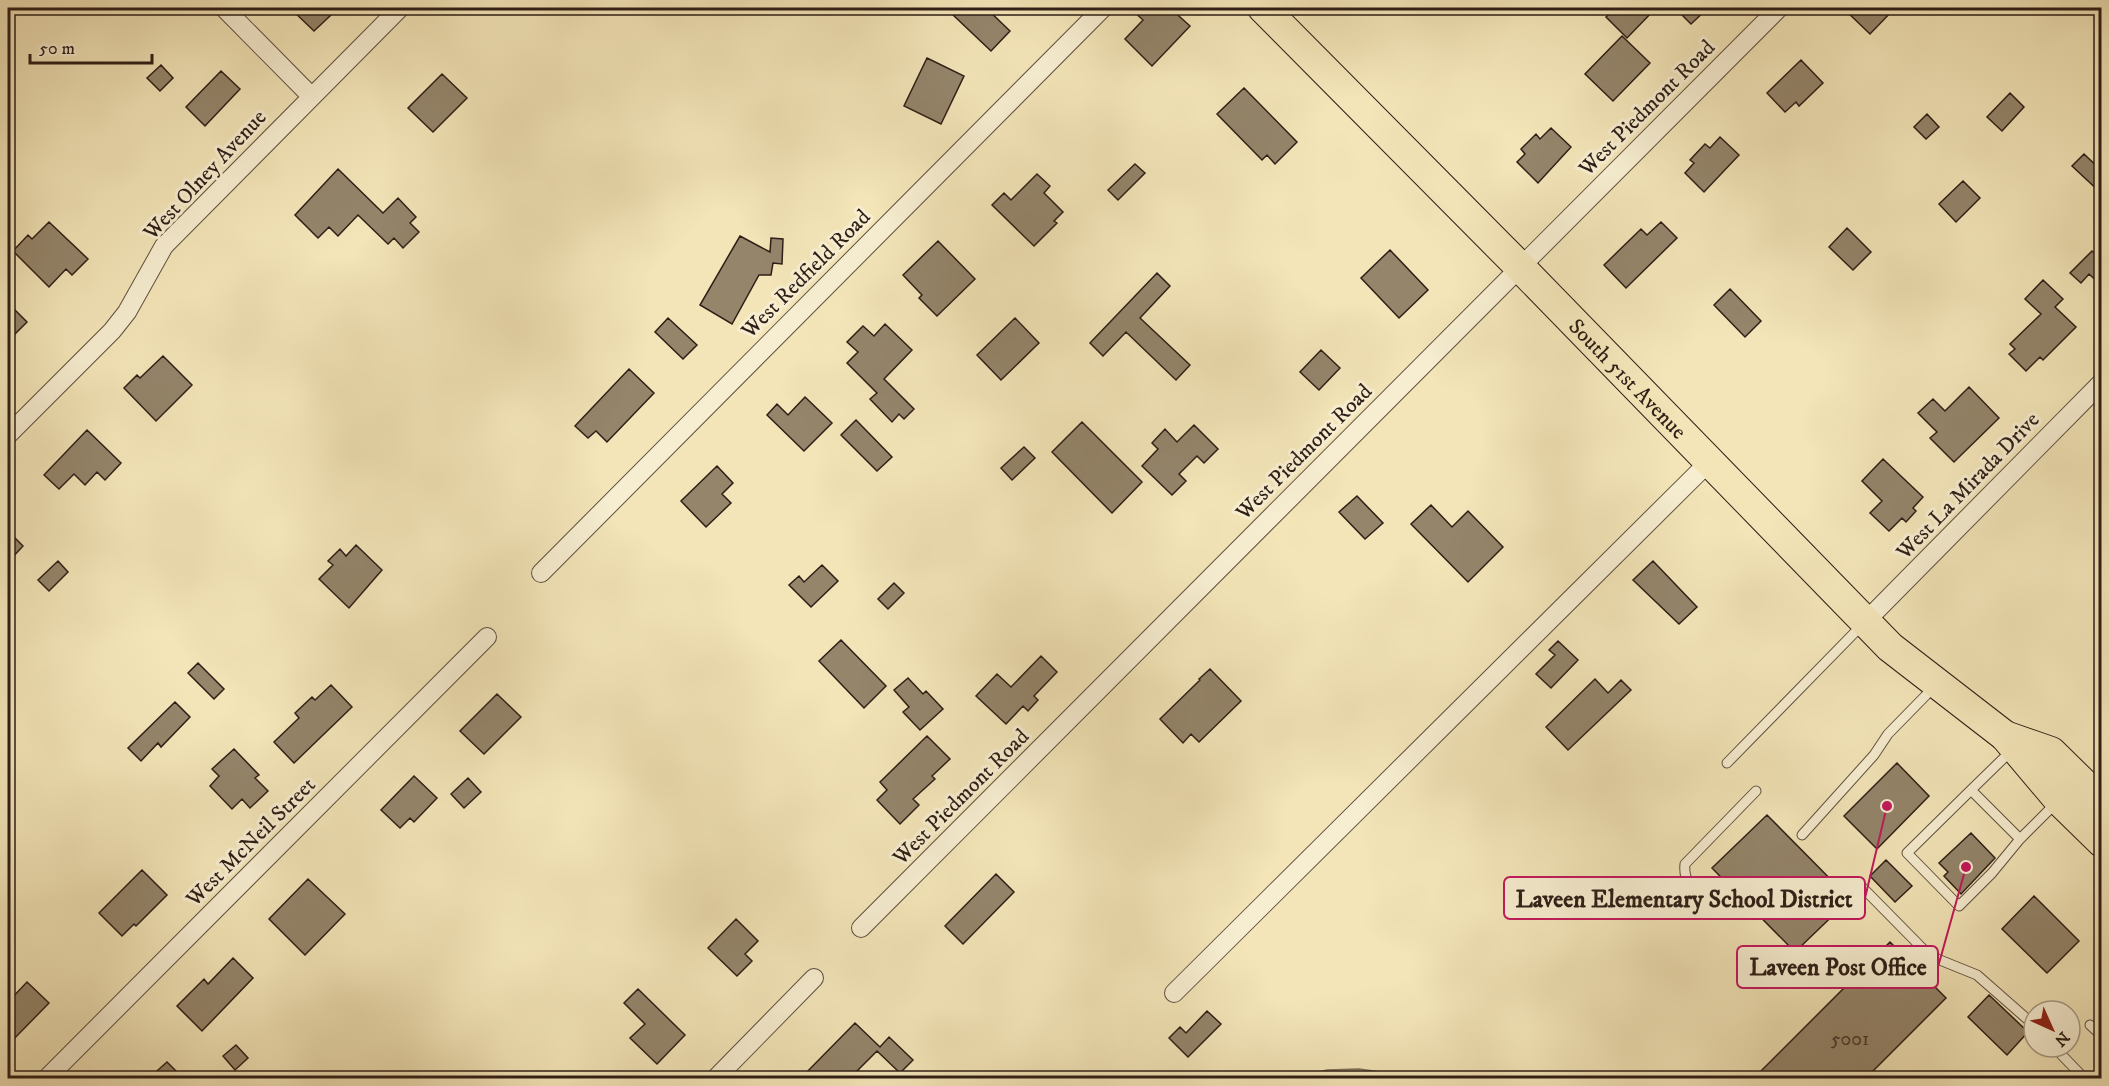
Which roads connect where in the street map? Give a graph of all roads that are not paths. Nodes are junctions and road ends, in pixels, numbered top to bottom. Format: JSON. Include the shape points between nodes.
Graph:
{"nodes":[{"id":1,"x":224,"y":8,"type":"edge"},
{"id":2,"x":400,"y":8,"type":"edge"},
{"id":3,"x":1103,"y":8,"type":"edge"},
{"id":4,"x":1263,"y":8,"type":"edge"},
{"id":5,"x":1779,"y":8,"type":"edge"},
{"id":6,"x":311,"y":96,"type":"junction"},
{"id":7,"x":1520,"y":267,"type":"junction"},
{"id":8,"x":2102,"y":382,"type":"edge"},
{"id":9,"x":8,"y":435,"type":"edge"},
{"id":10,"x":1709,"y":462,"type":"junction"},
{"id":11,"x":541,"y":573,"type":"dead end"},
{"id":12,"x":1865,"y":622,"type":"junction"},
{"id":13,"x":487,"y":637,"type":"dead end"},
{"id":14,"x":1937,"y":684,"type":"junction"},
{"id":15,"x":2010,"y":742,"type":"junction"},
{"id":16,"x":1726,"y":763,"type":"dead end"},
{"id":17,"x":1971,"y":790,"type":"junction"},
{"id":18,"x":1756,"y":791,"type":"dead end"},
{"id":19,"x":2059,"y":800,"type":"junction"},
{"id":20,"x":2102,"y":802,"type":"edge"},
{"id":21,"x":1802,"y":835,"type":"dead end"},
{"id":22,"x":2020,"y":839,"type":"junction"},
{"id":23,"x":2102,"y":842,"type":"edge"},
{"id":24,"x":1859,"y":884,"type":"dead end"},
{"id":25,"x":1705,"y":901,"type":"dead end"},
{"id":26,"x":861,"y":928,"type":"dead end"},
{"id":27,"x":814,"y":978,"type":"dead end"},
{"id":28,"x":1174,"y":993,"type":"dead end"},
{"id":29,"x":2022,"y":1014,"type":"edge"},
{"id":30,"x":2090,"y":1025,"type":"dead end"},
{"id":31,"x":2102,"y":1036,"type":"edge"},
{"id":32,"x":2066,"y":1059,"type":"edge"},
{"id":33,"x":47,"y":1078,"type":"edge"},
{"id":34,"x":716,"y":1078,"type":"edge"},
{"id":35,"x":2084,"y":1078,"type":"edge"}],
"edges":[{"from":1,"to":6,"type":"street"},
{"from":2,"to":6,"type":"street","name":"West Olney Avenue"},
{"from":3,"to":11,"type":"street","name":"West Redfield Road"},
{"from":4,"to":7,"type":"main road","name":"South 51st Avenue"},
{"from":5,"to":7,"type":"street","name":"West Piedmont Road"},
{"from":6,"to":9,"type":"street","name":"West Olney Avenue","via":[[164,246],[112,331]]},
{"from":7,"to":10,"type":"main road","name":"South 51st Avenue"},
{"from":7,"to":26,"type":"street","name":"West Piedmont Road"},
{"from":8,"to":12,"type":"street","name":"West La Mirada Drive"},
{"from":10,"to":12,"type":"main road","name":"South 51st Avenue"},
{"from":10,"to":28,"type":"street"},
{"from":12,"to":14,"type":"main road","name":"South 51st Avenue"},
{"from":12,"to":16,"type":"lane"},
{"from":13,"to":33,"type":"street","name":"West McNeil Street"},
{"from":14,"to":15,"type":"main road","name":"South 51st Avenue"},
{"from":14,"to":21,"type":"lane","via":[[1888,734]]},
{"from":15,"to":17,"type":"lane"},
{"from":15,"to":19,"type":"main road","name":"South 51st Avenue"},
{"from":15,"to":20,"type":"main road","name":"South 51st Avenue","via":[[2051,752]]},
{"from":17,"to":22,"type":"lane"},
{"from":17,"to":22,"type":"lane","via":[[1907,853],[1959,906]]},
{"from":18,"to":25,"type":"lane","via":[[1685,864],[1688,883]]},
{"from":19,"to":22,"type":"lane"},
{"from":19,"to":23,"type":"main road","name":"South 51st Avenue"},
{"from":24,"to":29,"type":"lane","via":[[1930,956],[1977,975]]},
{"from":27,"to":34,"type":"street"},
{"from":30,"to":31,"type":"lane"},
{"from":32,"to":35,"type":"lane"}]}
